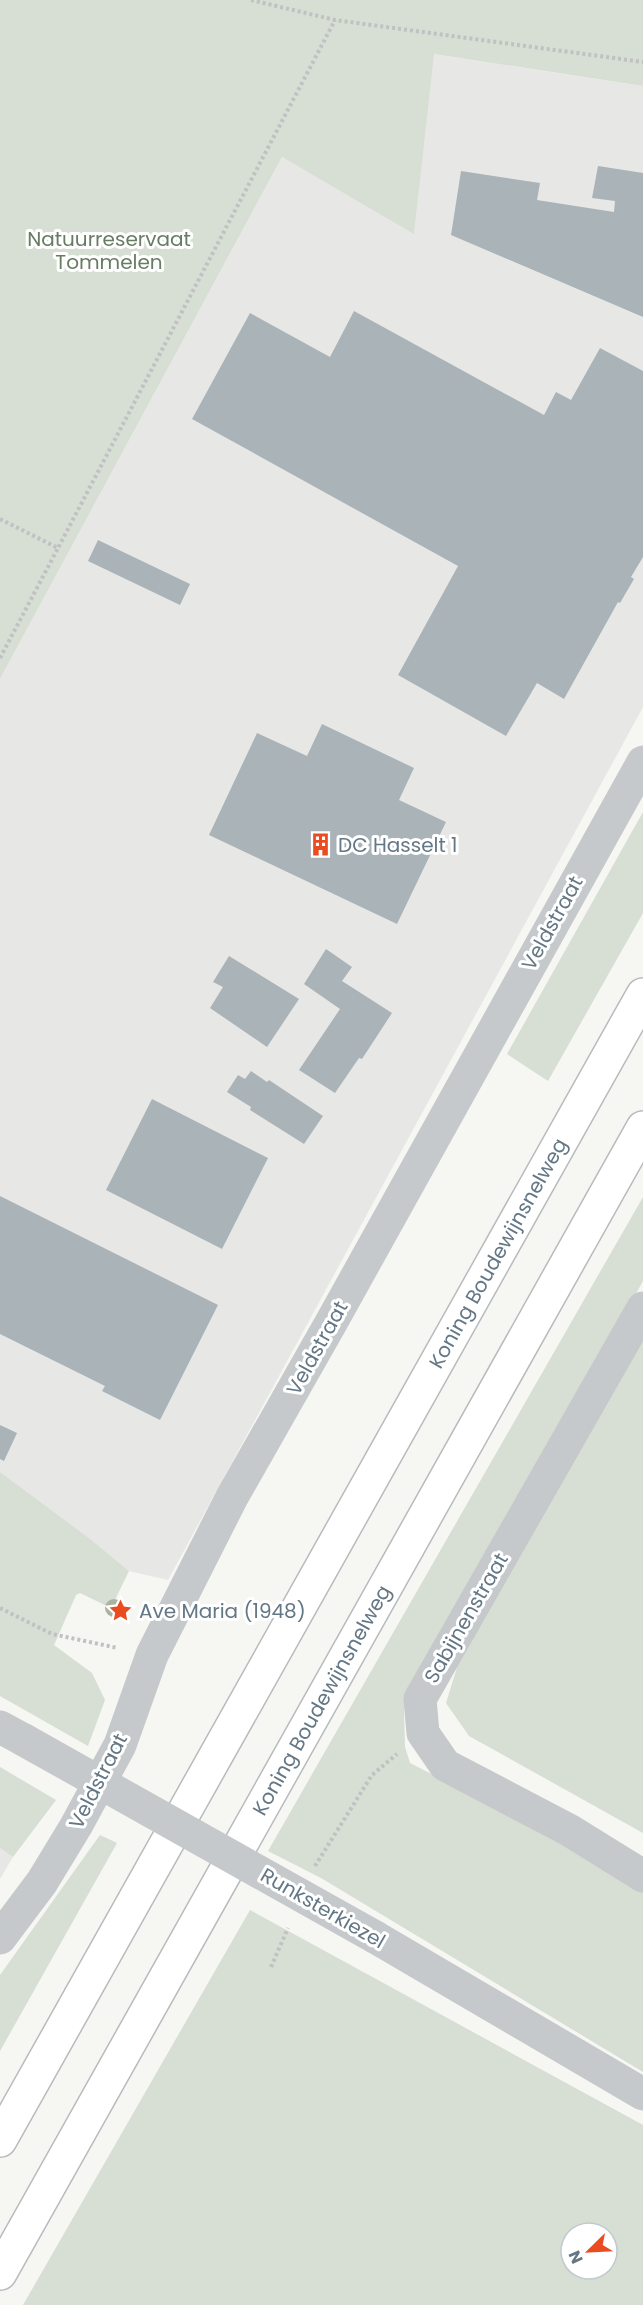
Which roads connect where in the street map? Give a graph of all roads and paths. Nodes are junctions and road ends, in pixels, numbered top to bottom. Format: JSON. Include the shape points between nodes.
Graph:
{"nodes":[{"id":1,"x":251,"y":0,"type":"edge"},
{"id":2,"x":335,"y":20,"type":"junction"},
{"id":3,"x":643,"y":62,"type":"edge"},
{"id":4,"x":0,"y":519,"type":"edge"},
{"id":5,"x":58,"y":548,"type":"junction"},
{"id":6,"x":0,"y":658,"type":"edge"},
{"id":7,"x":643,"y":762,"type":"edge"},
{"id":8,"x":643,"y":995,"type":"edge"},
{"id":9,"x":643,"y":1128,"type":"edge"},
{"id":10,"x":643,"y":1308,"type":"edge"},
{"id":11,"x":0,"y":1608,"type":"edge"},
{"id":12,"x":152,"y":1655,"type":"junction"},
{"id":13,"x":423,"y":1733,"type":"junction"},
{"id":14,"x":12,"y":1734,"type":"edge"},
{"id":15,"x":310,"y":1876,"type":"dead end"},
{"id":16,"x":643,"y":1876,"type":"edge"},
{"id":17,"x":289,"y":1927,"type":"dead end"},
{"id":18,"x":0,"y":1938,"type":"edge"},
{"id":19,"x":271,"y":1967,"type":"dead end"},
{"id":20,"x":643,"y":2094,"type":"edge"},
{"id":21,"x":0,"y":2140,"type":"edge"},
{"id":22,"x":0,"y":2274,"type":"edge"}],
"edges":[{"from":1,"to":2,"type":"path"},
{"from":2,"to":3,"type":"path"},
{"from":2,"to":5,"type":"path"},
{"from":4,"to":5,"type":"path"},
{"from":5,"to":6,"type":"path"},
{"from":7,"to":12,"type":"street","name":"Veldstraat","via":[[232,1497]]},
{"from":8,"to":21,"type":"highway","name":"Koning Boudewijnsnelweg"},
{"from":9,"to":22,"type":"highway","name":"Koning Boudewijnsnelweg"},
{"from":10,"to":13,"type":"street","name":"Sabijnenstraat","via":[[420,1699]]},
{"from":11,"to":12,"type":"path","via":[[52,1634]]},
{"from":12,"to":18,"type":"street","name":"Veldstraat","via":[[120,1745],[42,1882]]},
{"from":13,"to":15,"type":"path","via":[[372,1775]]},
{"from":13,"to":16,"type":"street","name":"Sabijnenstraat","via":[[445,1765],[568,1830]]},
{"from":14,"to":20,"type":"street","name":"Runksterkiezel","bridge":true,"via":[[375,1937]]},
{"from":17,"to":19,"type":"path"}]}
